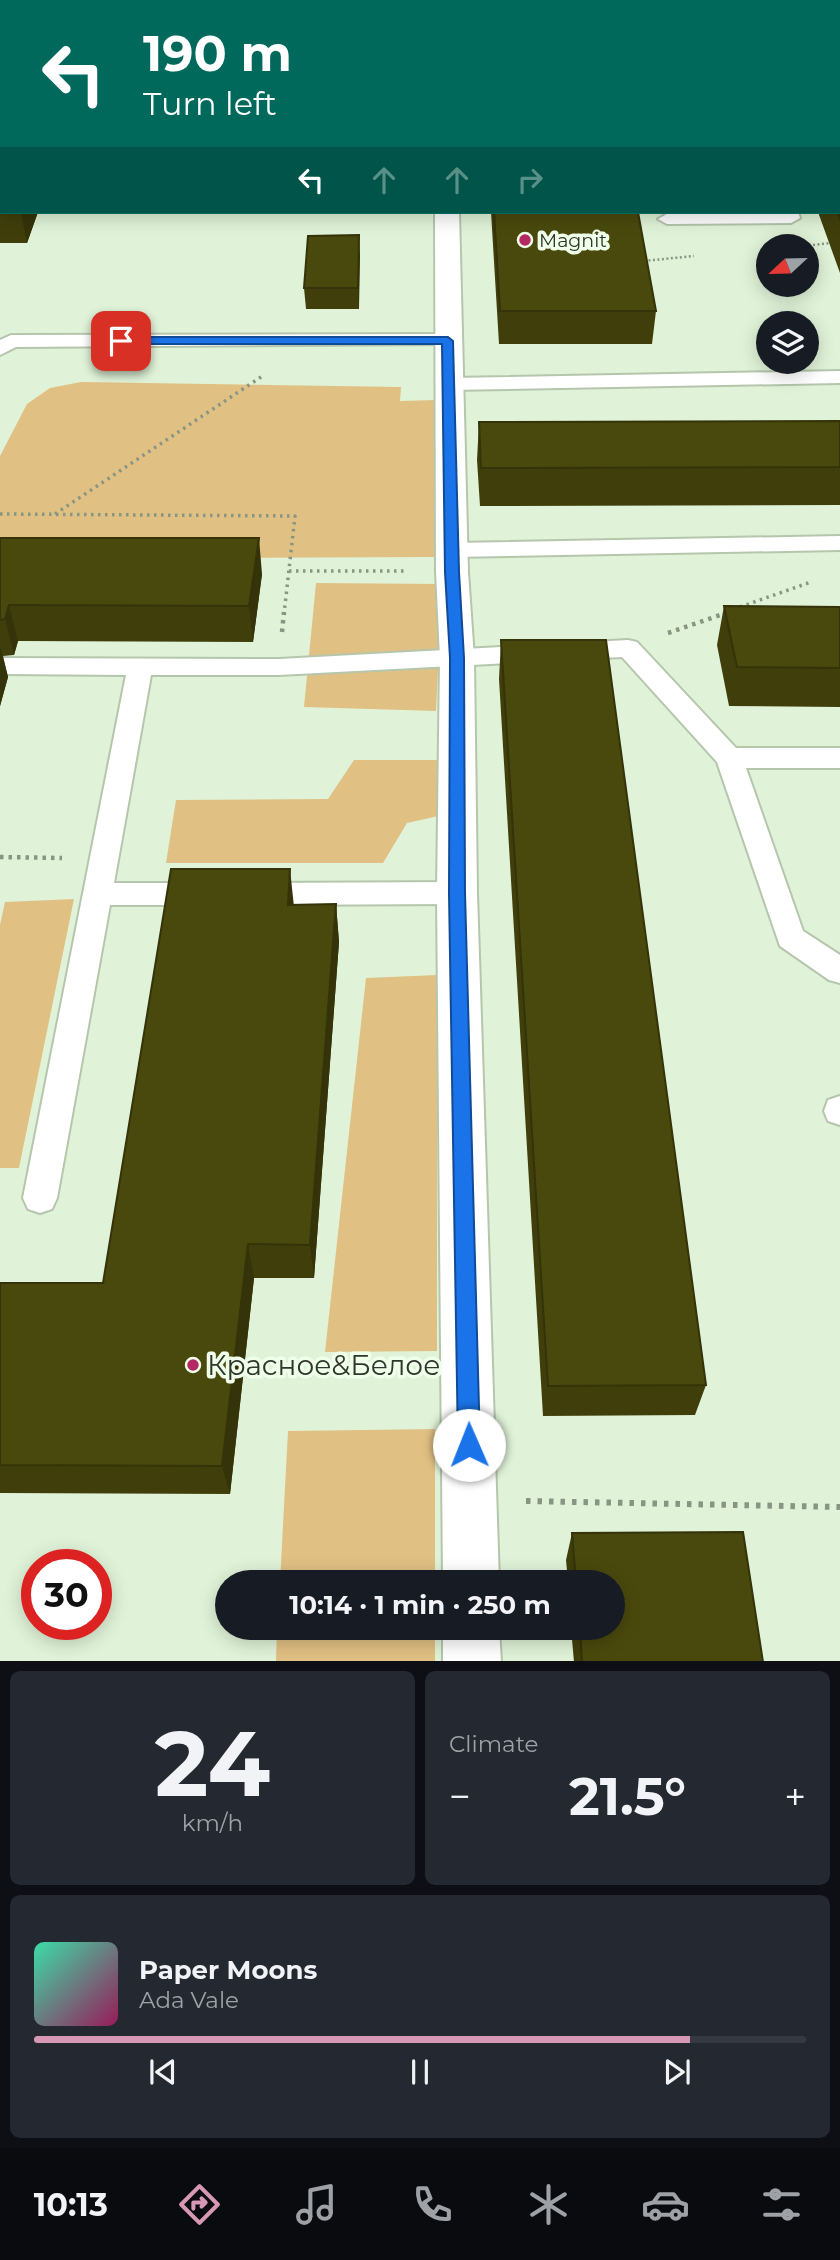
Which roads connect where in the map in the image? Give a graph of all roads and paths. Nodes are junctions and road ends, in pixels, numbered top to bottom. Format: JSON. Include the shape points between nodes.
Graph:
{"nodes":[{"id":1,"x":447,"y":214,"type":"edge"},
{"id":2,"x":790,"y":214,"type":"edge"},
{"id":3,"x":667,"y":219,"type":"dead end"},
{"id":4,"x":701,"y":256,"type":"dead end"},
{"id":5,"x":633,"y":262,"type":"edge"},
{"id":6,"x":316,"y":341,"type":"junction"},
{"id":7,"x":448,"y":341,"type":"junction"},
{"id":8,"x":0,"y":349,"type":"edge"},
{"id":9,"x":840,"y":377,"type":"edge"},
{"id":10,"x":449,"y":384,"type":"junction"},
{"id":11,"x":0,"y":514,"type":"edge"},
{"id":12,"x":55,"y":514,"type":"junction"},
{"id":13,"x":840,"y":543,"type":"edge"},
{"id":14,"x":452,"y":561,"type":"junction"},
{"id":15,"x":289,"y":571,"type":"junction"},
{"id":16,"x":815,"y":580,"type":"dead end"},
{"id":17,"x":628,"y":648,"type":"junction"},
{"id":18,"x":457,"y":658,"type":"junction"},
{"id":19,"x":0,"y":666,"type":"edge"},
{"id":20,"x":140,"y":667,"type":"junction"},
{"id":21,"x":279,"y":667,"type":"junction"},
{"id":22,"x":729,"y":758,"type":"junction"},
{"id":23,"x":840,"y":758,"type":"edge"},
{"id":24,"x":0,"y":857,"type":"edge"},
{"id":25,"x":105,"y":860,"type":"junction"},
{"id":26,"x":457,"y":893,"type":"junction"},
{"id":27,"x":98,"y":894,"type":"junction"},
{"id":28,"x":840,"y":971,"type":"edge"},
{"id":29,"x":40,"y":1198,"type":"dead end"},
{"id":30,"x":470,"y":1500,"type":"junction"},
{"id":31,"x":840,"y":1507,"type":"edge"},
{"id":32,"x":471,"y":1570,"type":"edge"},
{"id":33,"x":471,"y":1640,"type":"edge"},
{"id":34,"x":472,"y":1661,"type":"edge"}],
"edges":[{"from":1,"to":7,"type":"street"},
{"from":2,"to":3,"type":"lane","via":[[791,218]]},
{"from":4,"to":5,"type":"path"},
{"from":6,"to":7,"type":"lane"},
{"from":6,"to":8,"type":"lane","via":[[10,341]]},
{"from":6,"to":12,"type":"path"},
{"from":7,"to":10,"type":"street"},
{"from":9,"to":10,"type":"lane"},
{"from":10,"to":14,"type":"street"},
{"from":11,"to":12,"type":"path"},
{"from":12,"to":15,"type":"path","via":[[295,516]]},
{"from":13,"to":14,"type":"lane"},
{"from":14,"to":15,"type":"path"},
{"from":14,"to":18,"type":"street"},
{"from":15,"to":21,"type":"path"},
{"from":16,"to":17,"type":"path"},
{"from":17,"to":18,"type":"lane"},
{"from":17,"to":22,"type":"lane"},
{"from":18,"to":21,"type":"lane"},
{"from":18,"to":26,"type":"street"},
{"from":19,"to":20,"type":"lane"},
{"from":20,"to":21,"type":"lane"},
{"from":20,"to":25,"type":"lane"},
{"from":22,"to":23,"type":"lane"},
{"from":22,"to":28,"type":"lane","via":[[791,938]]},
{"from":24,"to":25,"type":"path"},
{"from":25,"to":27,"type":"lane"},
{"from":26,"to":27,"type":"lane"},
{"from":26,"to":30,"type":"street"},
{"from":27,"to":29,"type":"lane"},
{"from":30,"to":31,"type":"path"},
{"from":30,"to":32,"type":"street"},
{"from":33,"to":34,"type":"street"}]}
